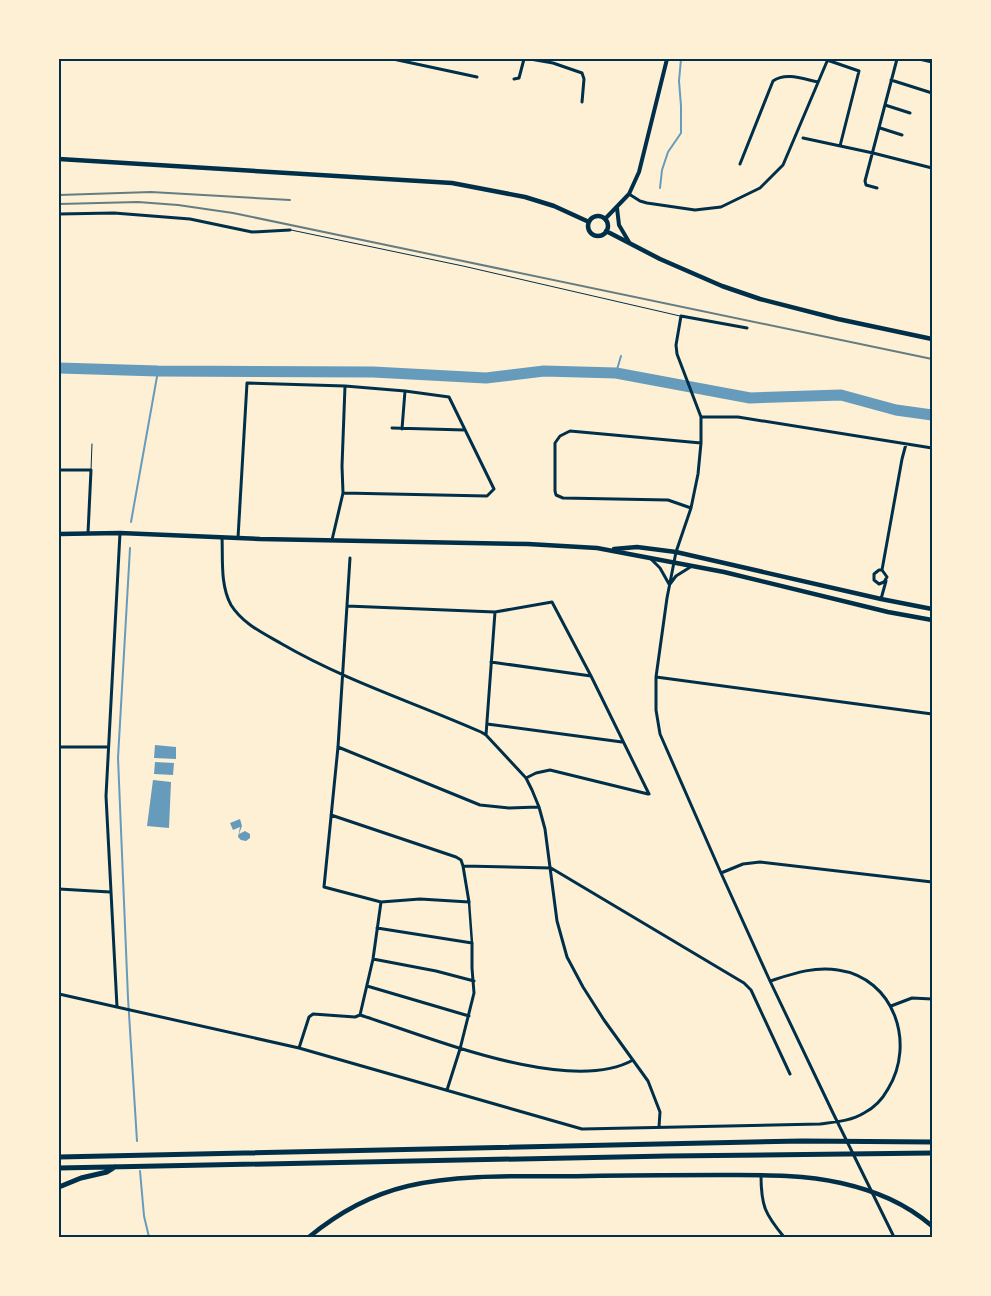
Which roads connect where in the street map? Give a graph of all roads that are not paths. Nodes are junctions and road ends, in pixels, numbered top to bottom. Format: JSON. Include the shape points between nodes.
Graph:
{"nodes":[{"id":1,"x":393,"y":59,"type":"edge"},
{"id":2,"x":524,"y":59,"type":"edge"},
{"id":3,"x":530,"y":59,"type":"edge"},
{"id":4,"x":667,"y":59,"type":"edge"},
{"id":5,"x":828,"y":59,"type":"edge"},
{"id":6,"x":897,"y":59,"type":"edge"},
{"id":7,"x":919,"y":59,"type":"edge"},
{"id":8,"x":932,"y":62,"type":"edge"},
{"id":9,"x":476,"y":77,"type":"dead end"},
{"id":10,"x":514,"y":79,"type":"dead end"},
{"id":11,"x":892,"y":80,"type":"junction"},
{"id":12,"x":818,"y":82,"type":"junction"},
{"id":13,"x":932,"y":93,"type":"edge"},
{"id":14,"x":582,"y":102,"type":"dead end"},
{"id":15,"x":885,"y":105,"type":"junction"},
{"id":16,"x":910,"y":113,"type":"dead end"},
{"id":17,"x":880,"y":128,"type":"junction"},
{"id":18,"x":902,"y":135,"type":"dead end"},
{"id":19,"x":803,"y":138,"type":"dead end"},
{"id":20,"x":840,"y":146,"type":"junction"},
{"id":21,"x":873,"y":153,"type":"junction"},
{"id":22,"x":59,"y":159,"type":"edge"},
{"id":23,"x":740,"y":164,"type":"dead end"},
{"id":24,"x":932,"y":168,"type":"edge"},
{"id":25,"x":877,"y":188,"type":"dead end"},
{"id":26,"x":630,"y":194,"type":"junction"},
{"id":27,"x":617,"y":208,"type":"junction"},
{"id":28,"x":59,"y":214,"type":"edge"},
{"id":29,"x":605,"y":219,"type":"junction"},
{"id":30,"x":588,"y":222,"type":"junction"},
{"id":31,"x":290,"y":230,"type":"joint"},
{"id":32,"x":606,"y":231,"type":"junction"},
{"id":33,"x":631,"y":245,"type":"junction"},
{"id":34,"x":681,"y":316,"type":"junction"},
{"id":35,"x":747,"y":328,"type":"dead end"},
{"id":36,"x":932,"y":339,"type":"edge"},
{"id":37,"x":345,"y":386,"type":"junction"},
{"id":38,"x":405,"y":391,"type":"junction"},
{"id":39,"x":701,"y":417,"type":"junction"},
{"id":40,"x":392,"y":428,"type":"dead end"},
{"id":41,"x":402,"y":429,"type":"junction"},
{"id":42,"x":465,"y":430,"type":"junction"},
{"id":43,"x":701,"y":443,"type":"junction"},
{"id":44,"x":92,"y":444,"type":"dead end"},
{"id":45,"x":906,"y":444,"type":"junction"},
{"id":46,"x":932,"y":448,"type":"edge"},
{"id":47,"x":59,"y":470,"type":"edge"},
{"id":48,"x":91,"y":470,"type":"junction"},
{"id":49,"x":343,"y":493,"type":"junction"},
{"id":50,"x":691,"y":508,"type":"junction"},
{"id":51,"x":120,"y":533,"type":"junction"},
{"id":52,"x":59,"y":534,"type":"edge"},
{"id":53,"x":88,"y":534,"type":"junction"},
{"id":54,"x":222,"y":537,"type":"junction"},
{"id":55,"x":238,"y":538,"type":"junction"},
{"id":56,"x":332,"y":540,"type":"junction"},
{"id":57,"x":608,"y":549,"type":"junction"},
{"id":58,"x":676,"y":552,"type":"junction"},
{"id":59,"x":350,"y":558,"type":"dead end"},
{"id":60,"x":650,"y":558,"type":"junction"},
{"id":61,"x":674,"y":562,"type":"junction"},
{"id":62,"x":693,"y":566,"type":"junction"},
{"id":63,"x":882,"y":570,"type":"junction"},
{"id":64,"x":886,"y":580,"type":"junction"},
{"id":65,"x":669,"y":584,"type":"junction"},
{"id":66,"x":881,"y":600,"type":"junction"},
{"id":67,"x":347,"y":606,"type":"junction"},
{"id":68,"x":932,"y":609,"type":"edge"},
{"id":69,"x":495,"y":612,"type":"junction"},
{"id":70,"x":932,"y":620,"type":"edge"},
{"id":71,"x":491,"y":662,"type":"junction"},
{"id":72,"x":343,"y":676,"type":"junction"},
{"id":73,"x":591,"y":676,"type":"junction"},
{"id":74,"x":656,"y":677,"type":"junction"},
{"id":75,"x":932,"y":714,"type":"edge"},
{"id":76,"x":487,"y":724,"type":"junction"},
{"id":77,"x":486,"y":736,"type":"junction"},
{"id":78,"x":623,"y":742,"type":"junction"},
{"id":79,"x":59,"y":747,"type":"edge"},
{"id":80,"x":108,"y":747,"type":"junction"},
{"id":81,"x":338,"y":747,"type":"junction"},
{"id":82,"x":526,"y":778,"type":"junction"},
{"id":83,"x":539,"y":807,"type":"junction"},
{"id":84,"x":331,"y":815,"type":"junction"},
{"id":85,"x":463,"y":866,"type":"junction"},
{"id":86,"x":551,"y":868,"type":"junction"},
{"id":87,"x":720,"y":873,"type":"junction"},
{"id":88,"x":932,"y":882,"type":"edge"},
{"id":89,"x":59,"y":889,"type":"edge"},
{"id":90,"x":110,"y":892,"type":"junction"},
{"id":91,"x":381,"y":902,"type":"junction"},
{"id":92,"x":468,"y":902,"type":"junction"},
{"id":93,"x":377,"y":928,"type":"junction"},
{"id":94,"x":472,"y":943,"type":"junction"},
{"id":95,"x":373,"y":959,"type":"junction"},
{"id":96,"x":770,"y":980,"type":"junction"},
{"id":97,"x":474,"y":981,"type":"junction"},
{"id":98,"x":367,"y":986,"type":"junction"},
{"id":99,"x":59,"y":994,"type":"edge"},
{"id":100,"x":932,"y":999,"type":"edge"},
{"id":101,"x":891,"y":1006,"type":"junction"},
{"id":102,"x":117,"y":1007,"type":"junction"},
{"id":103,"x":360,"y":1016,"type":"junction"},
{"id":104,"x":469,"y":1016,"type":"junction"},
{"id":105,"x":299,"y":1048,"type":"junction"},
{"id":106,"x":460,"y":1049,"type":"junction"},
{"id":107,"x":633,"y":1060,"type":"junction"},
{"id":108,"x":790,"y":1074,"type":"dead end"},
{"id":109,"x":447,"y":1090,"type":"junction"},
{"id":110,"x":659,"y":1127,"type":"junction"},
{"id":111,"x":932,"y":1142,"type":"edge"},
{"id":112,"x":932,"y":1152,"type":"edge"},
{"id":113,"x":59,"y":1157,"type":"edge"},
{"id":114,"x":118,"y":1166,"type":"junction"},
{"id":115,"x":59,"y":1168,"type":"edge"},
{"id":116,"x":760,"y":1175,"type":"junction"},
{"id":117,"x":59,"y":1188,"type":"edge"},
{"id":118,"x":932,"y":1226,"type":"edge"},
{"id":119,"x":309,"y":1237,"type":"edge"},
{"id":120,"x":784,"y":1237,"type":"edge"},
{"id":121,"x":894,"y":1237,"type":"edge"}],
"edges":[{"from":1,"to":9,"type":"street"},
{"from":2,"to":10,"type":"street","via":[[519,78]]},
{"from":3,"to":14,"type":"street","via":[[582,73]]},
{"from":4,"to":26,"type":"street","via":[[639,172]]},
{"from":5,"to":12,"type":"street"},
{"from":5,"to":20,"type":"street","via":[[860,72]]},
{"from":6,"to":11,"type":"street"},
{"from":7,"to":8,"type":"street"},
{"from":11,"to":13,"type":"street"},
{"from":11,"to":15,"type":"street"},
{"from":12,"to":23,"type":"street","via":[[788,76],[780,76],[773,81]]},
{"from":12,"to":26,"type":"street","via":[[783,165],[760,188],[721,206],[695,210],[647,203]]},
{"from":15,"to":16,"type":"street"},
{"from":15,"to":17,"type":"street"},
{"from":17,"to":18,"type":"street"},
{"from":17,"to":21,"type":"street"},
{"from":19,"to":20,"type":"street"},
{"from":20,"to":21,"type":"street"},
{"from":21,"to":24,"type":"street"},
{"from":21,"to":25,"type":"street","via":[[865,183]]},
{"from":22,"to":30,"type":"main road","via":[[444,182],[525,197]]},
{"from":26,"to":27,"type":"street"},
{"from":27,"to":29,"type":"street"},
{"from":27,"to":33,"type":"street","via":[[619,225]]},
{"from":28,"to":31,"type":"street","via":[[114,213],[190,219],[252,232]]},
{"from":29,"to":30,"type":"main road","via":[[596,216]]},
{"from":29,"to":32,"type":"main road"},
{"from":30,"to":32,"type":"main road","via":[[592,233],[601,235]]},
{"from":31,"to":34,"type":"lane"},
{"from":32,"to":33,"type":"main road"},
{"from":33,"to":36,"type":"main road","via":[[722,286],[760,299],[838,320]]},
{"from":34,"to":35,"type":"street"},
{"from":34,"to":39,"type":"street","via":[[677,354]]},
{"from":37,"to":38,"type":"street"},
{"from":37,"to":49,"type":"street"},
{"from":37,"to":55,"type":"street","via":[[247,383]]},
{"from":38,"to":41,"type":"street"},
{"from":38,"to":42,"type":"street","via":[[449,397]]},
{"from":39,"to":43,"type":"street"},
{"from":39,"to":45,"type":"street","via":[[738,417]]},
{"from":40,"to":41,"type":"street"},
{"from":41,"to":42,"type":"street"},
{"from":42,"to":49,"type":"street","via":[[494,489],[487,496]]},
{"from":43,"to":50,"type":"street"},
{"from":43,"to":50,"type":"street","via":[[570,431],[560,436],[555,444],[556,495],[563,498],[668,500]]},
{"from":44,"to":48,"type":"lane"},
{"from":45,"to":46,"type":"street"},
{"from":45,"to":63,"type":"street"},
{"from":47,"to":48,"type":"street"},
{"from":48,"to":53,"type":"street"},
{"from":49,"to":56,"type":"street"},
{"from":50,"to":58,"type":"street"},
{"from":51,"to":53,"type":"main road"},
{"from":51,"to":54,"type":"main road"},
{"from":51,"to":80,"type":"street"},
{"from":52,"to":53,"type":"main road"},
{"from":54,"to":55,"type":"main road"},
{"from":54,"to":72,"type":"street","via":[[226,593],[241,618],[258,631]]},
{"from":55,"to":56,"type":"main road"},
{"from":56,"to":57,"type":"main road","via":[[535,544]]},
{"from":57,"to":58,"type":"main road","via":[[637,547]]},
{"from":57,"to":60,"type":"main road"},
{"from":58,"to":61,"type":"street"},
{"from":58,"to":66,"type":"main road"},
{"from":59,"to":67,"type":"street"},
{"from":60,"to":61,"type":"main road"},
{"from":60,"to":65,"type":"street"},
{"from":61,"to":62,"type":"main road"},
{"from":61,"to":65,"type":"street"},
{"from":62,"to":65,"type":"street"},
{"from":62,"to":70,"type":"main road"},
{"from":63,"to":64,"type":"street"},
{"from":63,"to":64,"type":"street","via":[[874,574],[874,580],[878,584]]},
{"from":64,"to":66,"type":"street"},
{"from":65,"to":74,"type":"street"},
{"from":66,"to":68,"type":"main road"},
{"from":67,"to":69,"type":"street"},
{"from":67,"to":72,"type":"street"},
{"from":69,"to":71,"type":"street"},
{"from":69,"to":73,"type":"street","via":[[552,602]]},
{"from":71,"to":73,"type":"street"},
{"from":71,"to":76,"type":"street"},
{"from":72,"to":77,"type":"street"},
{"from":72,"to":81,"type":"street"},
{"from":73,"to":78,"type":"street"},
{"from":74,"to":75,"type":"street"},
{"from":74,"to":87,"type":"street","via":[[660,734]]},
{"from":76,"to":77,"type":"street"},
{"from":76,"to":78,"type":"street"},
{"from":77,"to":82,"type":"street"},
{"from":78,"to":82,"type":"street","via":[[649,794],[550,770]]},
{"from":79,"to":80,"type":"street"},
{"from":80,"to":90,"type":"street","via":[[106,796]]},
{"from":81,"to":83,"type":"street","via":[[480,805]]},
{"from":81,"to":84,"type":"street"},
{"from":82,"to":83,"type":"street"},
{"from":83,"to":86,"type":"street"},
{"from":84,"to":85,"type":"street","via":[[456,856]]},
{"from":84,"to":91,"type":"street","via":[[324,887]]},
{"from":85,"to":86,"type":"street"},
{"from":85,"to":92,"type":"street"},
{"from":86,"to":107,"type":"street","via":[[557,921],[567,956],[586,993]]},
{"from":86,"to":108,"type":"street","via":[[744,983],[751,990]]},
{"from":87,"to":88,"type":"street","via":[[760,862]]},
{"from":87,"to":96,"type":"street"},
{"from":89,"to":90,"type":"street"},
{"from":90,"to":102,"type":"street"},
{"from":91,"to":92,"type":"street","via":[[420,899]]},
{"from":91,"to":93,"type":"street"},
{"from":92,"to":94,"type":"street"},
{"from":93,"to":94,"type":"street"},
{"from":93,"to":95,"type":"street"},
{"from":94,"to":97,"type":"street"},
{"from":95,"to":97,"type":"street"},
{"from":95,"to":98,"type":"street"},
{"from":96,"to":101,"type":"street","via":[[808,971],[838,970],[863,979]]},
{"from":96,"to":121,"type":"street"},
{"from":97,"to":104,"type":"street"},
{"from":98,"to":103,"type":"street"},
{"from":98,"to":104,"type":"street"},
{"from":99,"to":102,"type":"street"},
{"from":100,"to":101,"type":"street","via":[[912,998]]},
{"from":101,"to":110,"type":"street","via":[[900,1036],[898,1066],[885,1094],[865,1113],[843,1122],[820,1124]]},
{"from":102,"to":105,"type":"street"},
{"from":103,"to":105,"type":"street","via":[[313,1014],[309,1017]]},
{"from":103,"to":106,"type":"street"},
{"from":104,"to":106,"type":"street"},
{"from":105,"to":109,"type":"street"},
{"from":106,"to":107,"type":"street","via":[[564,1071],[620,1067]]},
{"from":106,"to":109,"type":"street"},
{"from":107,"to":110,"type":"street","via":[[652,1090],[660,1112]]},
{"from":109,"to":110,"type":"street","via":[[582,1130]]},
{"from":111,"to":113,"type":"highway","via":[[802,1141]]},
{"from":112,"to":114,"type":"highway"},
{"from":114,"to":115,"type":"highway"},
{"from":114,"to":117,"type":"highway"},
{"from":116,"to":118,"type":"main road","via":[[806,1177],[864,1189],[896,1200]]},
{"from":116,"to":119,"type":"main road","via":[[496,1178],[428,1182],[361,1202],[329,1220]]},
{"from":116,"to":120,"type":"street","via":[[768,1217]]}]}
